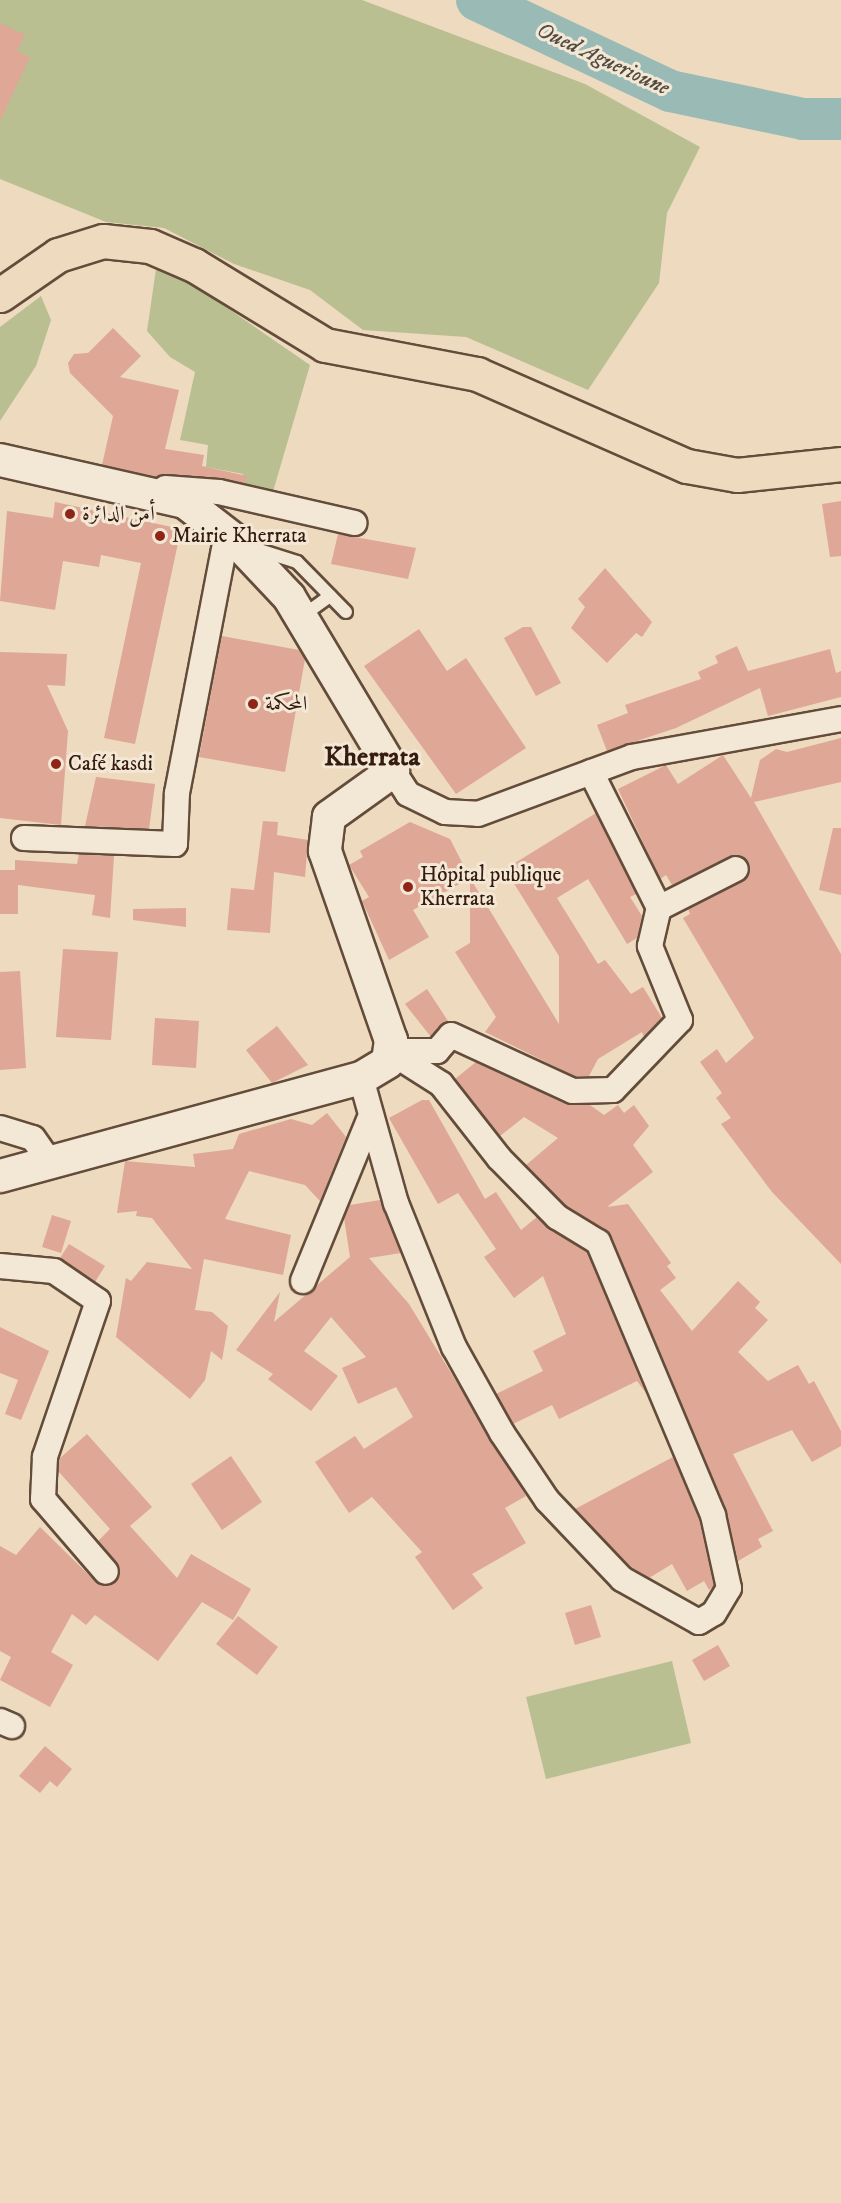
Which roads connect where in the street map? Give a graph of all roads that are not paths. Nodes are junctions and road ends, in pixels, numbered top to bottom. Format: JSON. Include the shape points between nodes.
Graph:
{"nodes":[{"id":1,"x":0,"y":296,"type":"edge"},
{"id":2,"x":0,"y":460,"type":"edge"},
{"id":3,"x":841,"y":464,"type":"edge"},
{"id":4,"x":133,"y":486,"type":"junction"},
{"id":5,"x":354,"y":523,"type":"dead end"},
{"id":6,"x":232,"y":539,"type":"junction"},
{"id":7,"x":330,"y":596,"type":"junction"},
{"id":8,"x":346,"y":612,"type":"dead end"},
{"id":9,"x":300,"y":618,"type":"junction"},
{"id":10,"x":841,"y":719,"type":"edge"},
{"id":11,"x":393,"y":771,"type":"junction"},
{"id":12,"x":591,"y":772,"type":"junction"},
{"id":13,"x":24,"y":838,"type":"dead end"},
{"id":14,"x":736,"y":869,"type":"dead end"},
{"id":15,"x":659,"y":908,"type":"junction"},
{"id":16,"x":389,"y":1051,"type":"junction"},
{"id":17,"x":361,"y":1077,"type":"junction"},
{"id":18,"x":369,"y":1120,"type":"junction"},
{"id":19,"x":0,"y":1128,"type":"edge"},
{"id":20,"x":50,"y":1162,"type":"junction"},
{"id":21,"x":0,"y":1176,"type":"edge"},
{"id":22,"x":0,"y":1266,"type":"edge"},
{"id":23,"x":303,"y":1281,"type":"dead end"},
{"id":24,"x":106,"y":1572,"type":"dead end"}],
"edges":[{"from":1,"to":3,"type":"main road","via":[[58,255],[103,241],[150,246],[194,265],[325,345],[477,374],[687,466],[737,475]]},
{"from":2,"to":4,"type":"street"},
{"from":4,"to":5,"type":"street","via":[[219,492]]},
{"from":4,"to":6,"type":"street","via":[[185,502]]},
{"from":6,"to":7,"type":"lane","via":[[297,562]]},
{"from":6,"to":9,"type":"street","via":[[289,597]]},
{"from":6,"to":13,"type":"street","via":[[177,793],[175,844]]},
{"from":7,"to":8,"type":"lane"},
{"from":7,"to":9,"type":"lane"},
{"from":9,"to":11,"type":"street"},
{"from":10,"to":12,"type":"street","via":[[632,757]]},
{"from":11,"to":12,"type":"street","via":[[408,794],[445,812],[478,814]]},
{"from":11,"to":16,"type":"street","via":[[329,817],[325,851],[391,1041]]},
{"from":12,"to":15,"type":"street"},
{"from":14,"to":15,"type":"street"},
{"from":15,"to":16,"type":"street","via":[[650,946],[680,1020],[613,1090],[573,1091],[451,1035],[437,1051]]},
{"from":16,"to":17,"type":"street","via":[[388,1062]]},
{"from":16,"to":18,"type":"street","via":[[441,1084],[499,1158],[557,1217],[597,1242],[713,1515],[729,1588],[714,1613],[699,1622],[622,1579],[547,1500],[454,1347]]},
{"from":17,"to":18,"type":"street"},
{"from":17,"to":20,"type":"street"},
{"from":18,"to":23,"type":"street"},
{"from":19,"to":20,"type":"street","via":[[33,1138]]},
{"from":20,"to":21,"type":"street"},
{"from":22,"to":24,"type":"street","via":[[54,1271],[98,1301],[45,1456],[43,1499]]}]}
